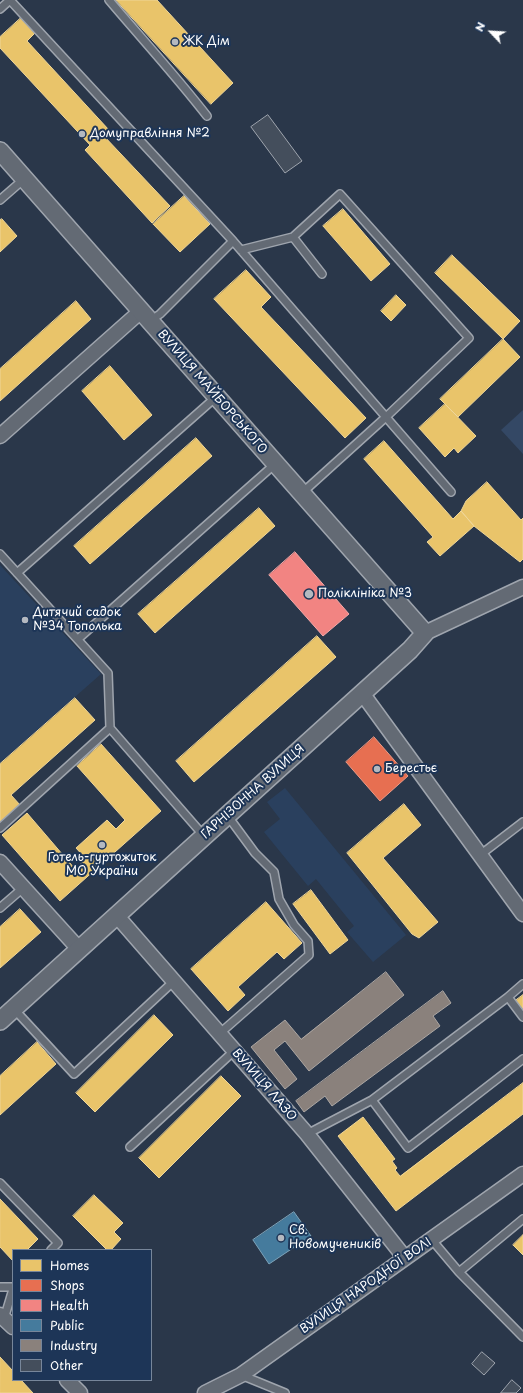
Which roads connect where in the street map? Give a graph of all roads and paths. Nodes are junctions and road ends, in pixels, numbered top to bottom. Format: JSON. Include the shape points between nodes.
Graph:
{"nodes":[{"id":1,"x":110,"y":0,"type":"edge"},
{"id":2,"x":0,"y":10,"type":"edge"},
{"id":3,"x":207,"y":116,"type":"dead end"},
{"id":4,"x":0,"y":151,"type":"edge"},
{"id":5,"x":24,"y":179,"type":"junction"},
{"id":6,"x":0,"y":200,"type":"edge"},
{"id":7,"x":293,"y":237,"type":"junction"},
{"id":8,"x":233,"y":241,"type":"junction"},
{"id":9,"x":241,"y":250,"type":"junction"},
{"id":10,"x":322,"y":274,"type":"dead end"},
{"id":11,"x":146,"y":316,"type":"junction"},
{"id":12,"x":217,"y":397,"type":"junction"},
{"id":13,"x":386,"y":417,"type":"junction"},
{"id":14,"x":0,"y":436,"type":"edge"},
{"id":15,"x":276,"y":464,"type":"junction"},
{"id":16,"x":451,"y":492,"type":"dead end"},
{"id":17,"x":302,"y":493,"type":"junction"},
{"id":18,"x":0,"y":554,"type":"edge"},
{"id":19,"x":17,"y":574,"type":"junction"},
{"id":20,"x":523,"y":588,"type":"edge"},
{"id":21,"x":425,"y":633,"type":"junction"},
{"id":22,"x":78,"y":639,"type":"junction"},
{"id":23,"x":362,"y":693,"type":"junction"},
{"id":24,"x":110,"y":728,"type":"junction"},
{"id":25,"x":227,"y":816,"type":"junction"},
{"id":26,"x":523,"y":822,"type":"edge"},
{"id":27,"x":0,"y":828,"type":"edge"},
{"id":28,"x":204,"y":836,"type":"junction"},
{"id":29,"x":480,"y":855,"type":"junction"},
{"id":30,"x":0,"y":862,"type":"edge"},
{"id":31,"x":23,"y":888,"type":"junction"},
{"id":32,"x":0,"y":908,"type":"edge"},
{"id":33,"x":523,"y":914,"type":"edge"},
{"id":34,"x":117,"y":916,"type":"junction"},
{"id":35,"x":79,"y":950,"type":"junction"},
{"id":36,"x":174,"y":981,"type":"junction"},
{"id":37,"x":523,"y":984,"type":"edge"},
{"id":38,"x":508,"y":997,"type":"junction"},
{"id":39,"x":14,"y":1009,"type":"junction"},
{"id":40,"x":523,"y":1017,"type":"edge"},
{"id":41,"x":0,"y":1021,"type":"edge"},
{"id":42,"x":219,"y":1034,"type":"junction"},
{"id":43,"x":234,"y":1051,"type":"junction"},
{"id":44,"x":523,"y":1059,"type":"edge"},
{"id":45,"x":372,"y":1100,"type":"junction"},
{"id":46,"x":307,"y":1134,"type":"junction"},
{"id":47,"x":130,"y":1147,"type":"dead end"},
{"id":48,"x":523,"y":1174,"type":"edge"},
{"id":49,"x":0,"y":1183,"type":"edge"},
{"id":50,"x":523,"y":1219,"type":"edge"},
{"id":51,"x":432,"y":1240,"type":"junction"},
{"id":52,"x":52,"y":1249,"type":"edge"},
{"id":53,"x":405,"y":1258,"type":"junction"},
{"id":54,"x":459,"y":1272,"type":"junction"},
{"id":55,"x":0,"y":1287,"type":"edge"},
{"id":56,"x":12,"y":1288,"type":"edge"},
{"id":57,"x":12,"y":1293,"type":"edge"},
{"id":58,"x":6,"y":1320,"type":"edge"},
{"id":59,"x":523,"y":1338,"type":"edge"},
{"id":60,"x":242,"y":1375,"type":"junction"},
{"id":61,"x":68,"y":1381,"type":"edge"},
{"id":62,"x":80,"y":1393,"type":"edge"},
{"id":63,"x":205,"y":1393,"type":"edge"},
{"id":64,"x":285,"y":1393,"type":"edge"}],
"edges":[{"from":1,"to":3,"type":"lane"},
{"from":2,"to":8,"type":"lane","via":[[10,0]]},
{"from":4,"to":5,"type":"street","name":"ВУЛИЦЯ МАЙБОРСЬКОГО"},
{"from":5,"to":6,"type":"lane"},
{"from":5,"to":11,"type":"street","name":"ВУЛИЦЯ МАЙБОРСЬКОГО"},
{"from":7,"to":9,"type":"lane"},
{"from":7,"to":10,"type":"lane"},
{"from":7,"to":13,"type":"lane","via":[[340,194],[469,338]]},
{"from":8,"to":9,"type":"lane"},
{"from":8,"to":11,"type":"lane","via":[[160,314]]},
{"from":9,"to":13,"type":"lane"},
{"from":11,"to":12,"type":"street","name":"ВУЛИЦЯ МАЙБОРСЬКОГО"},
{"from":11,"to":14,"type":"street"},
{"from":12,"to":15,"type":"street","name":"ВУЛИЦЯ МАЙБОРСЬКОГО"},
{"from":12,"to":19,"type":"lane"},
{"from":13,"to":16,"type":"lane"},
{"from":13,"to":17,"type":"lane"},
{"from":15,"to":17,"type":"street","name":"ВУЛИЦЯ МАЙБОРСЬКОГО"},
{"from":15,"to":22,"type":"lane"},
{"from":17,"to":21,"type":"street","name":"ВУЛИЦЯ МАЙБОРСЬКОГО"},
{"from":18,"to":19,"type":"lane"},
{"from":19,"to":22,"type":"lane"},
{"from":20,"to":21,"type":"street","name":"ГАРНІЗОННА ВУЛИЦЯ"},
{"from":21,"to":23,"type":"street","name":"ГАРНІЗОННА ВУЛИЦЯ"},
{"from":22,"to":24,"type":"lane","via":[[108,673]]},
{"from":23,"to":25,"type":"street","name":"ГАРНІЗОННА ВУЛИЦЯ"},
{"from":23,"to":29,"type":"street"},
{"from":24,"to":27,"type":"lane"},
{"from":24,"to":28,"type":"lane"},
{"from":25,"to":28,"type":"street","name":"ГАРНІЗОННА ВУЛИЦЯ"},
{"from":25,"to":42,"type":"lane","via":[[255,853],[274,872],[280,900],[308,941],[309,955]]},
{"from":26,"to":29,"type":"lane"},
{"from":28,"to":34,"type":"street","name":"ГАРНІЗОННА ВУЛИЦЯ"},
{"from":29,"to":33,"type":"street"},
{"from":30,"to":31,"type":"street"},
{"from":31,"to":32,"type":"lane"},
{"from":31,"to":35,"type":"street"},
{"from":34,"to":35,"type":"street","name":"ГАРНІЗОННА ВУЛИЦЯ"},
{"from":34,"to":36,"type":"street","name":"ВУЛИЦЯ ЛАЗО"},
{"from":35,"to":39,"type":"street","name":"ГАРНІЗОННА ВУЛИЦЯ"},
{"from":36,"to":39,"type":"lane","via":[[74,1074]]},
{"from":36,"to":42,"type":"street","name":"ВУЛИЦЯ ЛАЗО"},
{"from":37,"to":38,"type":"lane"},
{"from":38,"to":40,"type":"lane"},
{"from":38,"to":45,"type":"lane"},
{"from":39,"to":41,"type":"street","name":"ГАРНІЗОННА ВУЛИЦЯ"},
{"from":42,"to":43,"type":"street","name":"ВУЛИЦЯ ЛАЗО"},
{"from":43,"to":46,"type":"street","name":"ВУЛИЦЯ ЛАЗО"},
{"from":43,"to":47,"type":"lane"},
{"from":44,"to":45,"type":"lane","via":[[408,1148]]},
{"from":45,"to":46,"type":"lane"},
{"from":46,"to":53,"type":"street","name":"ВУЛИЦЯ ЛАЗО"},
{"from":48,"to":51,"type":"street","name":"ВУЛИЦЯ НАРОДНОЇ ВОЛІ"},
{"from":49,"to":52,"type":"lane","via":[[58,1243]]},
{"from":50,"to":54,"type":"lane"},
{"from":51,"to":53,"type":"street","name":"ВУЛИЦЯ НАРОДНОЇ ВОЛІ"},
{"from":51,"to":54,"type":"lane"},
{"from":53,"to":60,"type":"street","name":"ВУЛИЦЯ НАРОДНОЇ ВОЛІ"},
{"from":54,"to":59,"type":"lane"},
{"from":55,"to":56,"type":"lane"},
{"from":57,"to":58,"type":"lane"},
{"from":60,"to":63,"type":"street","name":"ВУЛИЦЯ НАРОДНОЇ ВОЛІ"},
{"from":60,"to":64,"type":"lane"},
{"from":61,"to":62,"type":"street"}]}
